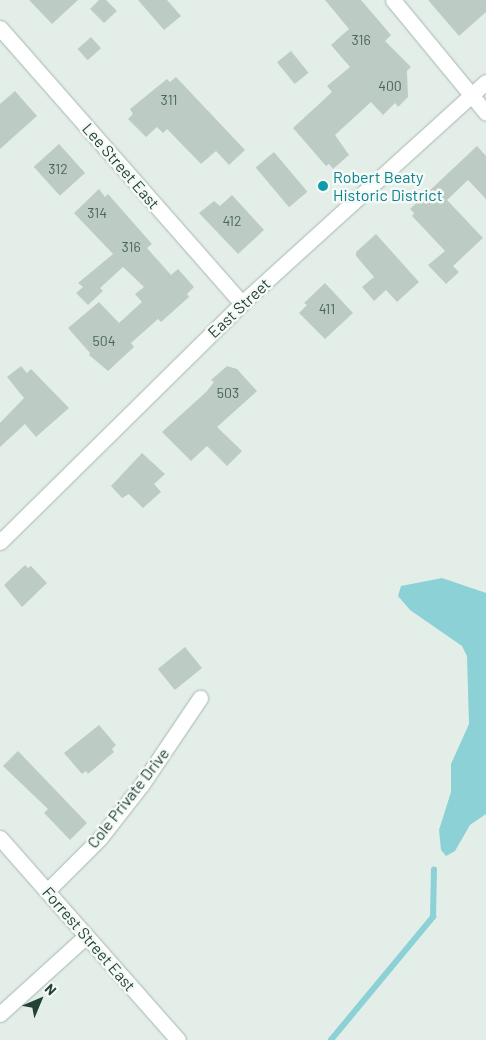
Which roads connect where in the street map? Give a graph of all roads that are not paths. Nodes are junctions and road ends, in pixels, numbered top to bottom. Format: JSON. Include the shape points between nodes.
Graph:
{"nodes":[{"id":1,"x":393,"y":0,"type":"edge"},
{"id":2,"x":0,"y":28,"type":"edge"},
{"id":3,"x":486,"y":82,"type":"edge"},
{"id":4,"x":471,"y":96,"type":"junction"},
{"id":5,"x":486,"y":113,"type":"edge"},
{"id":6,"x":242,"y":303,"type":"junction"},
{"id":7,"x":0,"y":542,"type":"edge"},
{"id":8,"x":200,"y":698,"type":"dead end"},
{"id":9,"x":0,"y":838,"type":"edge"},
{"id":10,"x":47,"y":891,"type":"junction"},
{"id":11,"x":86,"y":936,"type":"junction"},
{"id":12,"x":0,"y":1014,"type":"edge"},
{"id":13,"x":178,"y":1040,"type":"edge"}],
"edges":[{"from":1,"to":4,"type":"street"},
{"from":2,"to":6,"type":"street","name":"Lee Street East"},
{"from":3,"to":4,"type":"street","name":"East Street"},
{"from":4,"to":5,"type":"street"},
{"from":4,"to":6,"type":"street","name":"East Street"},
{"from":6,"to":7,"type":"street","name":"East Street"},
{"from":8,"to":10,"type":"street","name":"Cole Private Drive","via":[[142,784],[100,838]]},
{"from":9,"to":10,"type":"street","name":"Forrest Street East"},
{"from":10,"to":11,"type":"street","name":"Forrest Street East"},
{"from":11,"to":12,"type":"street"},
{"from":11,"to":13,"type":"street","name":"Forrest Street East"}]}
